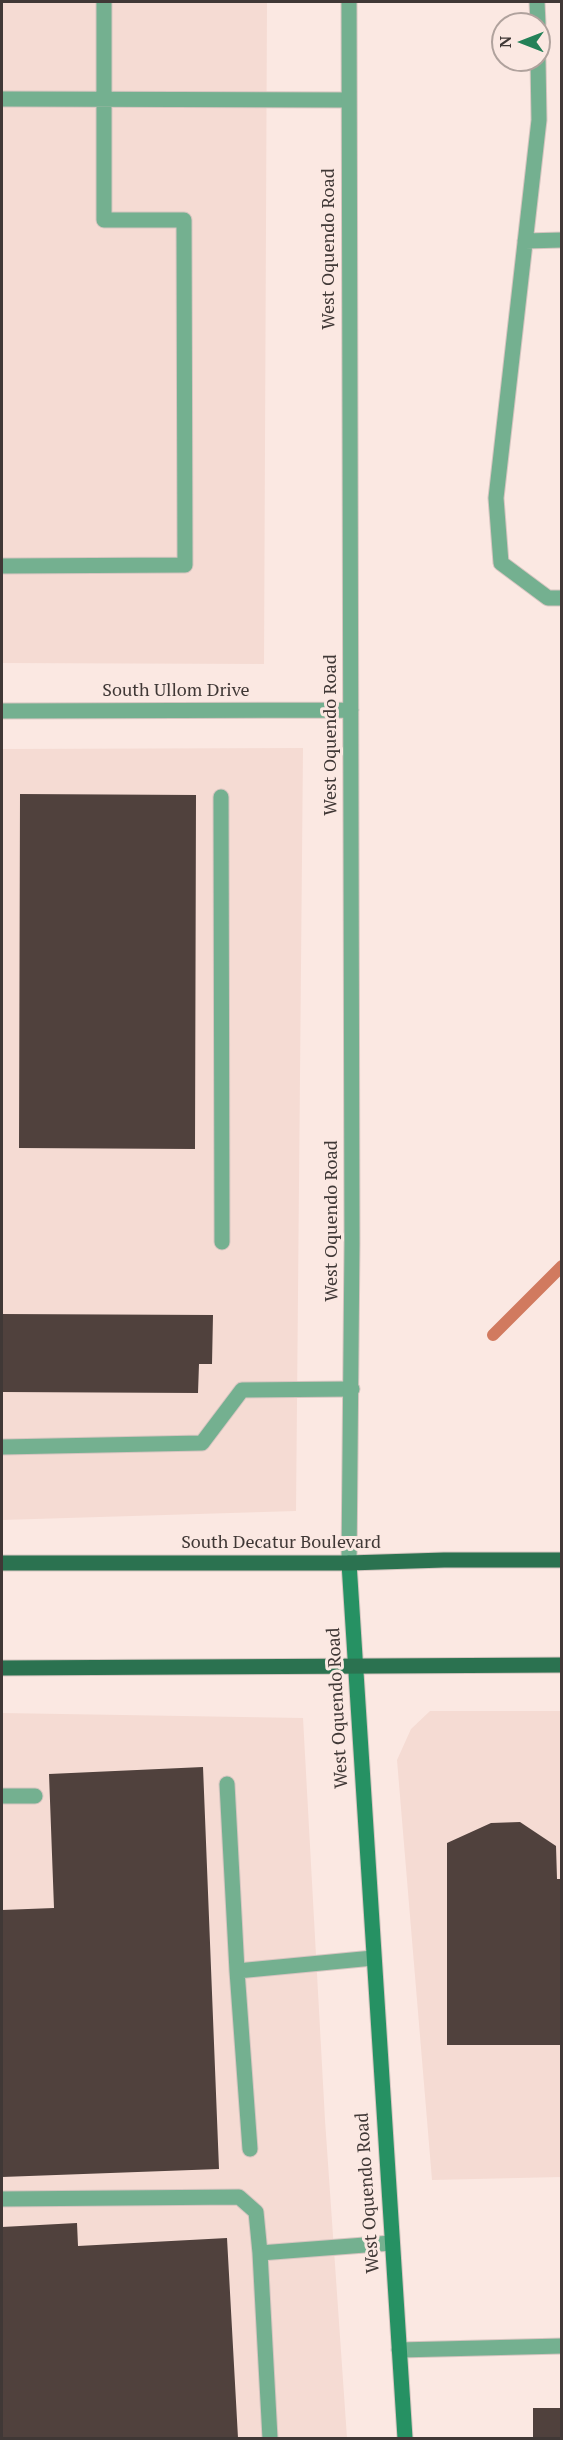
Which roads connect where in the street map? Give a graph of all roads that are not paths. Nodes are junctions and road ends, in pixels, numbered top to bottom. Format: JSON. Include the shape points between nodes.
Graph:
{"nodes":[{"id":1,"x":104,"y":2,"type":"edge"},
{"id":2,"x":349,"y":2,"type":"edge"},
{"id":3,"x":538,"y":72,"type":"edge"},
{"id":4,"x":104,"y":98,"type":"junction"},
{"id":5,"x":2,"y":99,"type":"edge"},
{"id":6,"x":348,"y":100,"type":"junction"},
{"id":7,"x":561,"y":240,"type":"edge"},
{"id":8,"x":525,"y":241,"type":"junction"},
{"id":9,"x":2,"y":566,"type":"edge"},
{"id":10,"x":561,"y":598,"type":"edge"},
{"id":11,"x":351,"y":710,"type":"junction"},
{"id":12,"x":2,"y":711,"type":"edge"},
{"id":13,"x":221,"y":797,"type":"dead end"},
{"id":14,"x":222,"y":1242,"type":"dead end"},
{"id":15,"x":352,"y":1389,"type":"junction"},
{"id":16,"x":2,"y":1447,"type":"edge"},
{"id":17,"x":561,"y":1560,"type":"edge"},
{"id":18,"x":2,"y":1563,"type":"edge"},
{"id":19,"x":349,"y":1563,"type":"junction"},
{"id":20,"x":561,"y":1665,"type":"edge"},
{"id":21,"x":355,"y":1666,"type":"junction"},
{"id":22,"x":2,"y":1668,"type":"edge"},
{"id":23,"x":227,"y":1784,"type":"dead end"},
{"id":24,"x":2,"y":1796,"type":"edge"},
{"id":25,"x":35,"y":1796,"type":"dead end"},
{"id":26,"x":373,"y":1959,"type":"junction"},
{"id":27,"x":237,"y":1971,"type":"junction"},
{"id":28,"x":250,"y":2149,"type":"dead end"},
{"id":29,"x":2,"y":2199,"type":"edge"},
{"id":30,"x":392,"y":2243,"type":"junction"},
{"id":31,"x":260,"y":2253,"type":"junction"},
{"id":32,"x":561,"y":2346,"type":"edge"},
{"id":33,"x":399,"y":2350,"type":"junction"},
{"id":34,"x":270,"y":2439,"type":"edge"},
{"id":35,"x":405,"y":2439,"type":"edge"}],
"edges":[{"from":1,"to":4,"type":"street"},
{"from":2,"to":6,"type":"street","name":"West Oquendo Road"},
{"from":3,"to":8,"type":"street","via":[[539,120]]},
{"from":4,"to":5,"type":"street"},
{"from":4,"to":6,"type":"street"},
{"from":4,"to":9,"type":"street","via":[[104,220],[184,220],[185,565]]},
{"from":6,"to":11,"type":"street","name":"West Oquendo Road"},
{"from":7,"to":8,"type":"street"},
{"from":8,"to":10,"type":"street","via":[[496,498],[501,563],[548,598]]},
{"from":11,"to":12,"type":"street","name":"South Ullom Drive"},
{"from":11,"to":15,"type":"street","name":"West Oquendo Road"},
{"from":13,"to":14,"type":"street"},
{"from":15,"to":16,"type":"street","via":[[242,1390],[202,1443]]},
{"from":15,"to":19,"type":"street","name":"West Oquendo Road"},
{"from":17,"to":19,"type":"main road","name":"South Decatur Boulevard"},
{"from":18,"to":19,"type":"main road","name":"South Decatur Boulevard"},
{"from":19,"to":21,"type":"street","name":"West Oquendo Road"},
{"from":20,"to":21,"type":"main road"},
{"from":21,"to":22,"type":"main road"},
{"from":21,"to":26,"type":"street","name":"West Oquendo Road"},
{"from":23,"to":27,"type":"street"},
{"from":24,"to":25,"type":"street"},
{"from":26,"to":27,"type":"street"},
{"from":26,"to":30,"type":"street","name":"West Oquendo Road"},
{"from":27,"to":28,"type":"street"},
{"from":29,"to":31,"type":"street","via":[[239,2198],[256,2212]]},
{"from":30,"to":31,"type":"street"},
{"from":30,"to":33,"type":"street","name":"West Oquendo Road"},
{"from":31,"to":34,"type":"street"},
{"from":32,"to":33,"type":"street"},
{"from":33,"to":35,"type":"street","name":"West Oquendo Road"}]}
